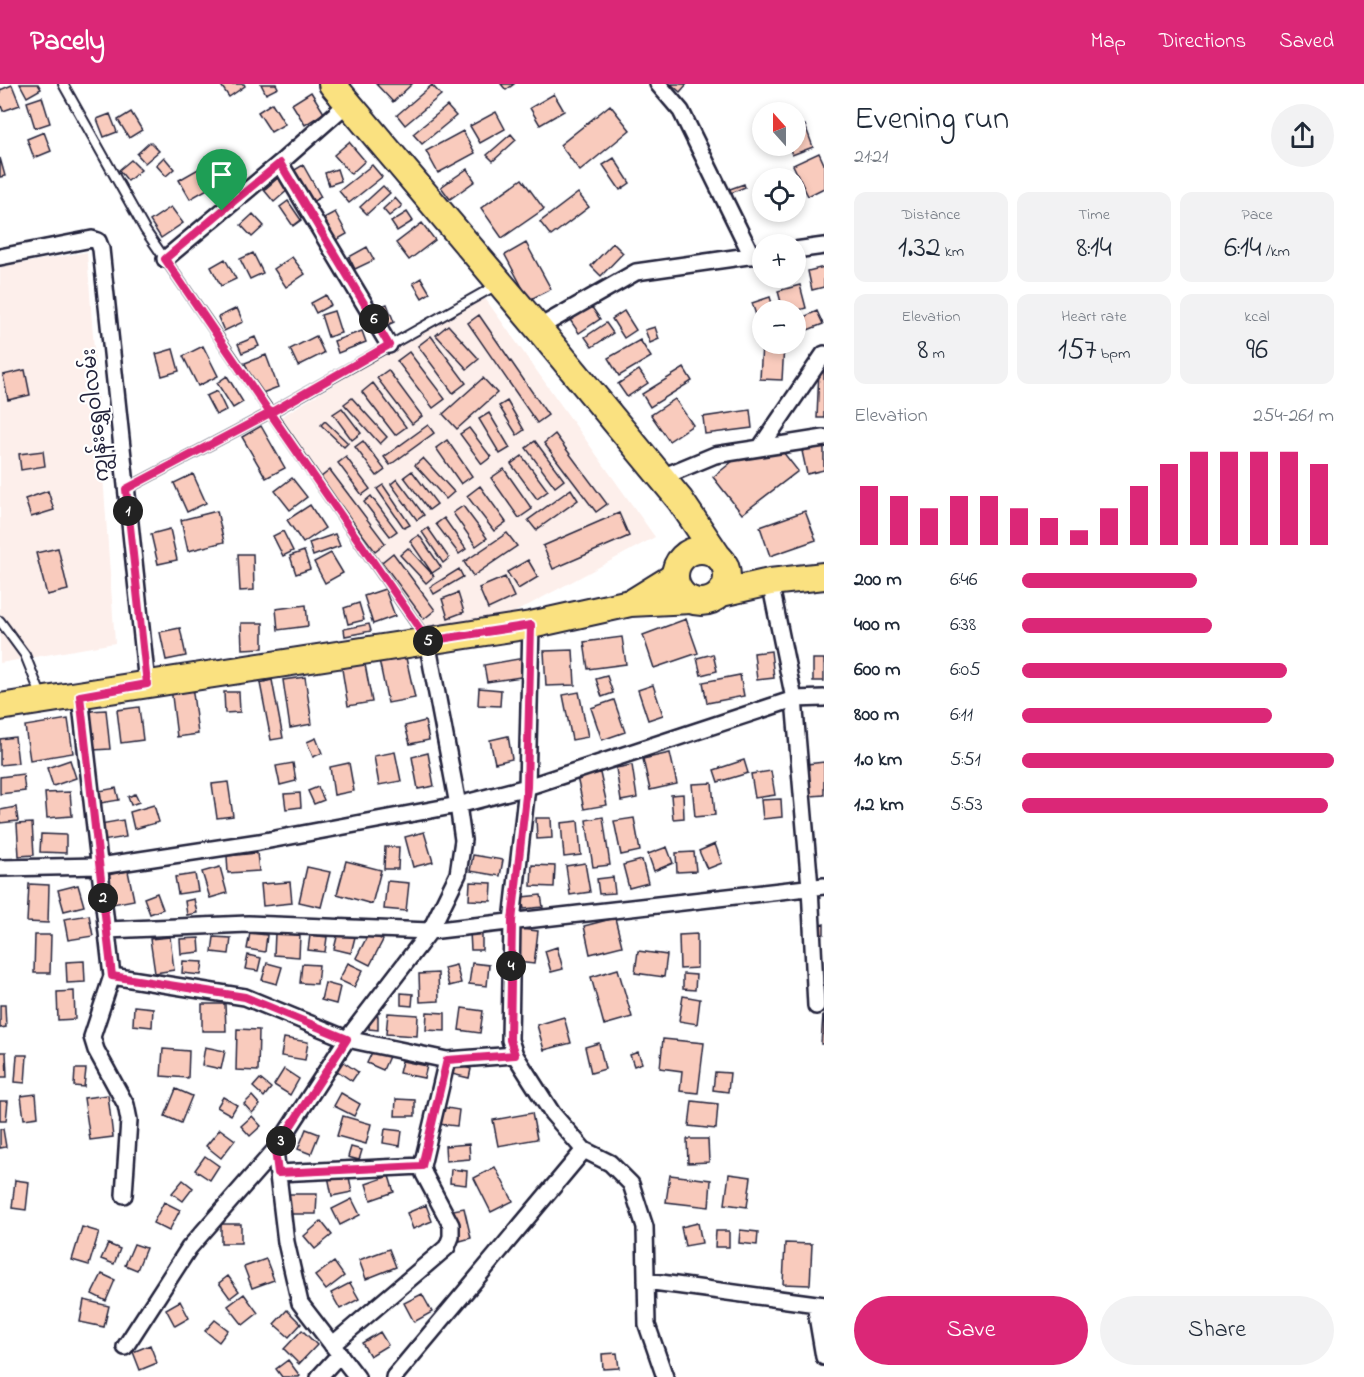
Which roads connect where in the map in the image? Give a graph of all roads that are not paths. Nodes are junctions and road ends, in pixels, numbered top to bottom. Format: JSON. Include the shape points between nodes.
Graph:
{"nodes":[{"id":1,"x":63,"y":84,"type":"edge"},
{"id":2,"x":658,"y":84,"type":"edge"},
{"id":3,"x":340,"y":94,"type":"edge"},
{"id":4,"x":280,"y":163,"type":"junction"},
{"id":5,"x":752,"y":246,"type":"edge"},
{"id":6,"x":824,"y":246,"type":"edge"},
{"id":7,"x":806,"y":248,"type":"edge"},
{"id":8,"x":752,"y":256,"type":"edge"},
{"id":9,"x":0,"y":257,"type":"edge"},
{"id":10,"x":165,"y":259,"type":"junction"},
{"id":11,"x":500,"y":283,"type":"junction"},
{"id":12,"x":538,"y":328,"type":"junction"},
{"id":13,"x":389,"y":345,"type":"junction"},
{"id":14,"x":824,"y":354,"type":"edge"},
{"id":15,"x":270,"y":413,"type":"junction"},
{"id":16,"x":824,"y":438,"type":"edge"},
{"id":17,"x":760,"y":448,"type":"junction"},
{"id":18,"x":662,"y":477,"type":"junction"},
{"id":19,"x":126,"y":489,"type":"junction"},
{"id":20,"x":680,"y":500,"type":"junction"},
{"id":21,"x":721,"y":561,"type":"junction"},
{"id":22,"x":676,"y":570,"type":"junction"},
{"id":23,"x":824,"y":576,"type":"edge"},
{"id":24,"x":770,"y":582,"type":"junction"},
{"id":25,"x":721,"y":593,"type":"junction"},
{"id":26,"x":691,"y":600,"type":"junction"},
{"id":27,"x":630,"y":603,"type":"junction"},
{"id":28,"x":0,"y":621,"type":"edge"},
{"id":29,"x":531,"y":625,"type":"junction"},
{"id":30,"x":428,"y":641,"type":"junction"},
{"id":31,"x":147,"y":684,"type":"junction"},
{"id":32,"x":80,"y":696,"type":"junction"},
{"id":33,"x":824,"y":698,"type":"edge"},
{"id":34,"x":794,"y":699,"type":"junction"},
{"id":35,"x":43,"y":701,"type":"junction"},
{"id":36,"x":0,"y":707,"type":"edge"},
{"id":37,"x":527,"y":787,"type":"junction"},
{"id":38,"x":458,"y":805,"type":"junction"},
{"id":39,"x":100,"y":866,"type":"junction"},
{"id":40,"x":0,"y":868,"type":"edge"},
{"id":41,"x":817,"y":886,"type":"edge"},
{"id":42,"x":512,"y":921,"type":"junction"},
{"id":43,"x":107,"y":930,"type":"junction"},
{"id":44,"x":430,"y":931,"type":"junction"},
{"id":45,"x":112,"y":976,"type":"junction"},
{"id":46,"x":816,"y":1006,"type":"dead end"},
{"id":47,"x":347,"y":1039,"type":"junction"},
{"id":48,"x":515,"y":1055,"type":"junction"},
{"id":49,"x":447,"y":1060,"type":"junction"},
{"id":50,"x":275,"y":1150,"type":"junction"},
{"id":51,"x":584,"y":1150,"type":"junction"},
{"id":52,"x":422,"y":1166,"type":"junction"},
{"id":53,"x":278,"y":1173,"type":"junction"},
{"id":54,"x":124,"y":1195,"type":"dead end"},
{"id":55,"x":646,"y":1281,"type":"junction"},
{"id":56,"x":819,"y":1305,"type":"edge"},
{"id":57,"x":125,"y":1347,"type":"dead end"},
{"id":58,"x":336,"y":1350,"type":"junction"},
{"id":59,"x":824,"y":1357,"type":"edge"},
{"id":60,"x":319,"y":1377,"type":"edge"},
{"id":61,"x":357,"y":1377,"type":"edge"},
{"id":62,"x":394,"y":1377,"type":"edge"},
{"id":63,"x":665,"y":1377,"type":"edge"}],
"edges":[{"from":1,"to":10,"type":"lane"},
{"from":2,"to":5,"type":"street","via":[[681,111]]},
{"from":3,"to":4,"type":"street"},
{"from":3,"to":11,"type":"main road"},
{"from":4,"to":10,"type":"street"},
{"from":4,"to":13,"type":"street"},
{"from":6,"to":7,"type":"street"},
{"from":8,"to":12,"type":"street","via":[[636,272]]},
{"from":9,"to":19,"type":"street","name":"ကျွန်းရွှေဝါလမ်း","via":[[98,241]]},
{"from":10,"to":15,"type":"lane"},
{"from":11,"to":12,"type":"main road"},
{"from":11,"to":13,"type":"lane"},
{"from":12,"to":18,"type":"main road"},
{"from":13,"to":15,"type":"lane"},
{"from":14,"to":17,"type":"street"},
{"from":15,"to":19,"type":"lane"},
{"from":15,"to":30,"type":"lane"},
{"from":16,"to":17,"type":"street"},
{"from":17,"to":18,"type":"street","via":[[714,455]]},
{"from":18,"to":20,"type":"main road"},
{"from":19,"to":31,"type":"street","name":"ကျွန်းရွှေဝါလမ်း"},
{"from":20,"to":21,"type":"main road"},
{"from":20,"to":22,"type":"main road"},
{"from":21,"to":22,"type":"main road","via":[[706,550],[695,550],[684,556]]},
{"from":21,"to":24,"type":"main road"},
{"from":21,"to":25,"type":"main road","via":[[727,580]]},
{"from":22,"to":26,"type":"main road","via":[[680,590]]},
{"from":22,"to":27,"type":"main road"},
{"from":23,"to":24,"type":"main road"},
{"from":24,"to":25,"type":"main road"},
{"from":24,"to":34,"type":"street"},
{"from":25,"to":26,"type":"main road","via":[[708,601]]},
{"from":26,"to":27,"type":"main road"},
{"from":27,"to":29,"type":"main road"},
{"from":28,"to":35,"type":"lane","via":[[25,655]]},
{"from":29,"to":30,"type":"main road"},
{"from":29,"to":37,"type":"street"},
{"from":30,"to":31,"type":"main road"},
{"from":30,"to":38,"type":"street"},
{"from":31,"to":32,"type":"main road"},
{"from":32,"to":35,"type":"main road"},
{"from":32,"to":39,"type":"street"},
{"from":33,"to":34,"type":"street"},
{"from":34,"to":37,"type":"street"},
{"from":34,"to":41,"type":"street"},
{"from":35,"to":36,"type":"main road"},
{"from":37,"to":38,"type":"street"},
{"from":37,"to":42,"type":"street"},
{"from":38,"to":39,"type":"street","via":[[259,842]]},
{"from":38,"to":44,"type":"street","via":[[463,840],[458,874]]},
{"from":39,"to":40,"type":"street"},
{"from":39,"to":43,"type":"street"},
{"from":41,"to":42,"type":"street"},
{"from":41,"to":46,"type":"street"},
{"from":42,"to":44,"type":"street"},
{"from":42,"to":48,"type":"street","via":[[510,1040]]},
{"from":43,"to":44,"type":"street","via":[[248,924]]},
{"from":43,"to":45,"type":"street"},
{"from":44,"to":47,"type":"street"},
{"from":45,"to":47,"type":"street","via":[[245,997]]},
{"from":45,"to":54,"type":"street","via":[[92,1038],[128,1112]]},
{"from":47,"to":49,"type":"street"},
{"from":47,"to":50,"type":"street"},
{"from":48,"to":49,"type":"street"},
{"from":48,"to":51,"type":"street","via":[[552,1113]]},
{"from":49,"to":52,"type":"street"},
{"from":50,"to":53,"type":"street"},
{"from":50,"to":57,"type":"street","via":[[189,1248]]},
{"from":51,"to":55,"type":"street","via":[[610,1163],[631,1184],[645,1227]]},
{"from":51,"to":62,"type":"street"},
{"from":52,"to":53,"type":"street"},
{"from":52,"to":58,"type":"street","via":[[451,1225],[447,1248]]},
{"from":53,"to":58,"type":"street","via":[[286,1242],[300,1303]]},
{"from":55,"to":56,"type":"street"},
{"from":55,"to":63,"type":"street","via":[[647,1325]]},
{"from":56,"to":59,"type":"street"},
{"from":58,"to":60,"type":"street"},
{"from":58,"to":61,"type":"street"}]}
